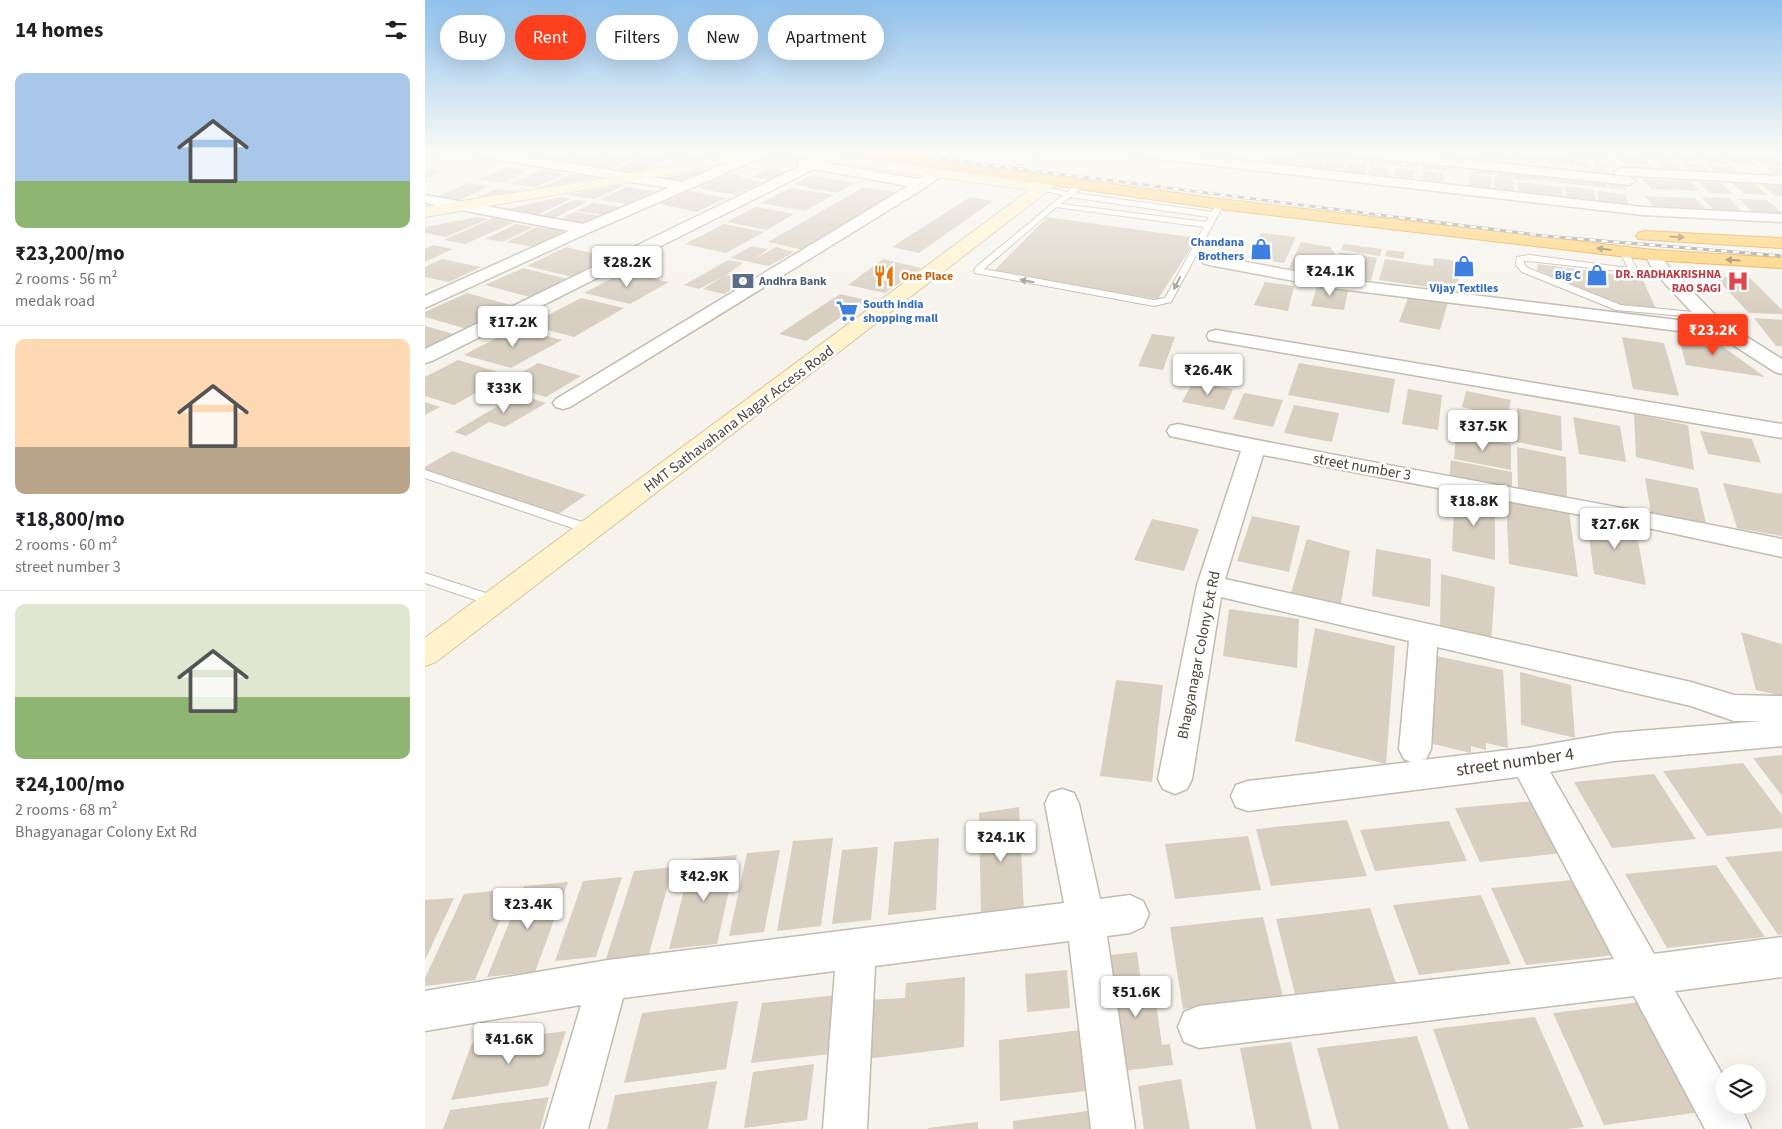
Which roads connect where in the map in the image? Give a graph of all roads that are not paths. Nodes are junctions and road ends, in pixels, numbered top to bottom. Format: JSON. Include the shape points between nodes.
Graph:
{"nodes":[{"id":1,"x":457,"y":205,"type":"edge"},
{"id":2,"x":472,"y":205,"type":"edge"},
{"id":3,"x":642,"y":205,"type":"edge"},
{"id":4,"x":732,"y":205,"type":"edge"},
{"id":5,"x":887,"y":205,"type":"edge"},
{"id":6,"x":1003,"y":205,"type":"edge"},
{"id":7,"x":1021,"y":205,"type":"edge"},
{"id":8,"x":1140,"y":205,"type":"edge"},
{"id":9,"x":1187,"y":205,"type":"edge"},
{"id":10,"x":1190,"y":205,"type":"edge"},
{"id":11,"x":1613,"y":205,"type":"edge"},
{"id":12,"x":1639,"y":205,"type":"edge"},
{"id":13,"x":464,"y":206,"type":"junction"},
{"id":14,"x":1217,"y":210,"type":"junction"},
{"id":15,"x":1643,"y":211,"type":"junction"},
{"id":16,"x":425,"y":212,"type":"edge"},
{"id":17,"x":1445,"y":213,"type":"dead end"},
{"id":18,"x":1782,"y":218,"type":"edge"},
{"id":19,"x":1482,"y":220,"type":"dead end"},
{"id":20,"x":1209,"y":225,"type":"junction"},
{"id":21,"x":585,"y":229,"type":"junction"},
{"id":22,"x":1433,"y":229,"type":"junction"},
{"id":23,"x":1630,"y":234,"type":"dead end"},
{"id":24,"x":1495,"y":236,"type":"junction"},
{"id":25,"x":1782,"y":243,"type":"edge"},
{"id":26,"x":1513,"y":251,"type":"dead end"},
{"id":27,"x":1624,"y":252,"type":"junction"},
{"id":28,"x":1653,"y":255,"type":"junction"},
{"id":29,"x":1524,"y":258,"type":"junction"},
{"id":30,"x":1209,"y":260,"type":"dead end"},
{"id":31,"x":1782,"y":263,"type":"edge"},
{"id":32,"x":425,"y":286,"type":"edge"},
{"id":33,"x":451,"y":292,"type":"junction"},
{"id":34,"x":425,"y":303,"type":"edge"},
{"id":35,"x":1705,"y":316,"type":"junction"},
{"id":36,"x":1723,"y":331,"type":"junction"},
{"id":37,"x":1216,"y":336,"type":"dead end"},
{"id":38,"x":425,"y":357,"type":"edge"},
{"id":39,"x":1782,"y":368,"type":"edge"},
{"id":40,"x":563,"y":403,"type":"dead end"},
{"id":41,"x":1178,"y":431,"type":"dead end"},
{"id":42,"x":1782,"y":431,"type":"edge"},
{"id":43,"x":1254,"y":447,"type":"junction"},
{"id":44,"x":425,"y":474,"type":"edge"},
{"id":45,"x":592,"y":530,"type":"junction"},
{"id":46,"x":1782,"y":548,"type":"edge"},
{"id":47,"x":425,"y":578,"type":"edge"},
{"id":48,"x":1210,"y":585,"type":"junction"},
{"id":49,"x":496,"y":602,"type":"junction"},
{"id":50,"x":1424,"y":634,"type":"junction"},
{"id":51,"x":425,"y":654,"type":"edge"},
{"id":52,"x":1782,"y":709,"type":"edge"},
{"id":53,"x":1782,"y":733,"type":"edge"},
{"id":54,"x":1415,"y":749,"type":"dead end"},
{"id":55,"x":1527,"y":762,"type":"junction"},
{"id":56,"x":1175,"y":779,"type":"dead end"},
{"id":57,"x":1248,"y":796,"type":"dead end"},
{"id":58,"x":1062,"y":804,"type":"dead end"},
{"id":59,"x":1129,"y":914,"type":"dead end"},
{"id":60,"x":1086,"y":920,"type":"junction"},
{"id":61,"x":856,"y":949,"type":"junction"},
{"id":62,"x":1782,"y":957,"type":"edge"},
{"id":63,"x":1645,"y":975,"type":"junction"},
{"id":64,"x":608,"y":980,"type":"junction"},
{"id":65,"x":425,"y":1011,"type":"edge"},
{"id":66,"x":1199,"y":1026,"type":"dead end"},
{"id":67,"x":1723,"y":1128,"type":"edge"},
{"id":68,"x":566,"y":1129,"type":"edge"},
{"id":69,"x":845,"y":1129,"type":"edge"},
{"id":70,"x":1113,"y":1129,"type":"edge"}],
"edges":[{"from":1,"to":13,"type":"street"},
{"from":2,"to":13,"type":"street"},
{"from":3,"to":21,"type":"street"},
{"from":4,"to":38,"type":"street"},
{"from":5,"to":40,"type":"street"},
{"from":6,"to":45,"type":"street","name":"HMT Sathavahana Nagar Access Road"},
{"from":20,"to":7,"type":"lane","one_way":true,"via":[[1168,300],[1154,303],[978,271]]},
{"from":8,"to":20,"type":"lane"},
{"from":9,"to":14,"type":"highway"},
{"from":10,"to":14,"type":"lane"},
{"from":11,"to":15,"type":"street"},
{"from":12,"to":15,"type":"street"},
{"from":13,"to":16,"type":"street"},
{"from":13,"to":21,"type":"street"},
{"from":14,"to":20,"type":"lane"},
{"from":14,"to":22,"type":"highway"},
{"from":15,"to":18,"type":"street"},
{"from":17,"to":22,"type":"highway","via":[[1446,223]]},
{"from":19,"to":24,"type":"highway","via":[[1481,228]]},
{"from":21,"to":33,"type":"street"},
{"from":22,"to":24,"type":"highway"},
{"from":23,"to":25,"type":"highway","one_way":true},
{"from":27,"to":24,"type":"highway","one_way":true},
{"from":26,"to":29,"type":"lane"},
{"from":27,"to":28,"type":"highway"},
{"from":27,"to":29,"type":"lane","via":[[1634,271]]},
{"from":31,"to":28,"type":"highway","one_way":true},
{"from":28,"to":35,"type":"street","via":[[1657,265]]},
{"from":29,"to":35,"type":"lane","via":[[1520,264],[1525,270],[1619,308]]},
{"from":30,"to":36,"type":"street","via":[[1332,282]]},
{"from":32,"to":33,"type":"street"},
{"from":33,"to":34,"type":"street"},
{"from":35,"to":36,"type":"street"},
{"from":36,"to":39,"type":"street"},
{"from":37,"to":42,"type":"street"},
{"from":41,"to":43,"type":"street","name":"street number 3"},
{"from":43,"to":46,"type":"street","name":"street number 3"},
{"from":43,"to":48,"type":"street","name":"Bhagyanagar Colony Ext Rd"},
{"from":44,"to":45,"type":"lane"},
{"from":45,"to":49,"type":"street","name":"HMT Sathavahana Nagar Access Road"},
{"from":47,"to":49,"type":"lane"},
{"from":48,"to":50,"type":"street"},
{"from":48,"to":56,"type":"street","name":"Bhagyanagar Colony Ext Rd"},
{"from":49,"to":51,"type":"street","name":"HMT Sathavahana Nagar Access Road"},
{"from":50,"to":52,"type":"street","via":[[1691,694],[1734,708]]},
{"from":50,"to":54,"type":"street"},
{"from":53,"to":55,"type":"street","name":"street number 4","via":[[1614,747]]},
{"from":55,"to":57,"type":"street","name":"street number 4"},
{"from":55,"to":63,"type":"street"},
{"from":58,"to":60,"type":"street"},
{"from":59,"to":60,"type":"street"},
{"from":60,"to":61,"type":"street"},
{"from":60,"to":70,"type":"street"},
{"from":61,"to":64,"type":"street"},
{"from":61,"to":69,"type":"street"},
{"from":62,"to":63,"type":"street"},
{"from":63,"to":66,"type":"street"},
{"from":63,"to":67,"type":"street"},
{"from":64,"to":65,"type":"street"},
{"from":64,"to":68,"type":"street"}]}
